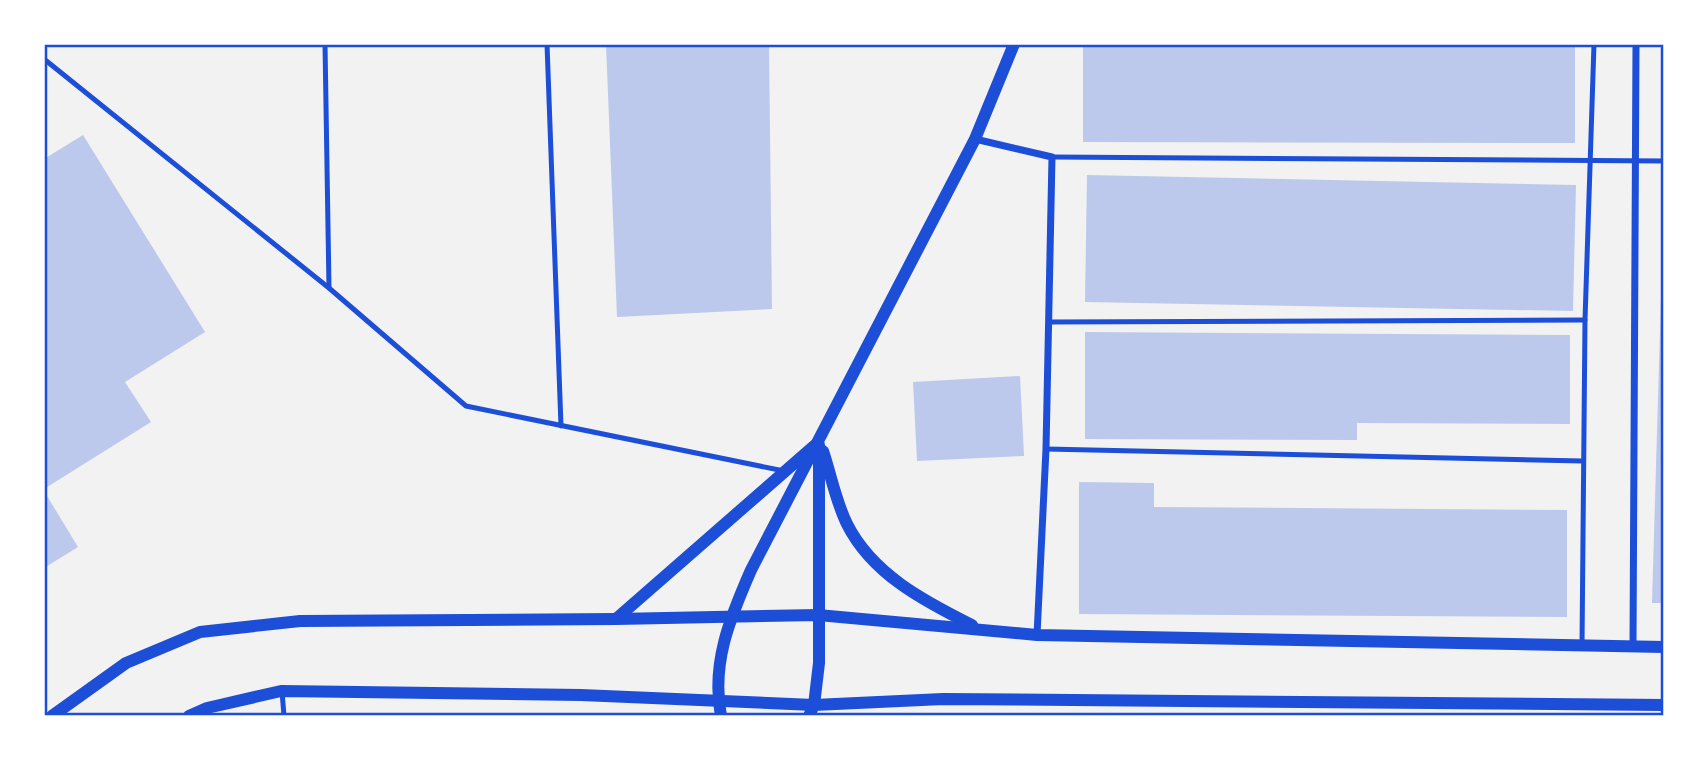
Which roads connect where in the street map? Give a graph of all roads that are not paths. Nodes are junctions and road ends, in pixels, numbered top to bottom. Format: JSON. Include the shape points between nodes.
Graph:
{"nodes":[{"id":1,"x":325,"y":44,"type":"edge"},
{"id":2,"x":547,"y":44,"type":"edge"},
{"id":3,"x":1014,"y":44,"type":"edge"},
{"id":4,"x":1594,"y":44,"type":"edge"},
{"id":5,"x":1636,"y":44,"type":"edge"},
{"id":6,"x":44,"y":59,"type":"edge"},
{"id":7,"x":975,"y":139,"type":"junction"},
{"id":8,"x":1052,"y":157,"type":"junction"},
{"id":9,"x":1590,"y":160,"type":"junction"},
{"id":10,"x":1634,"y":161,"type":"junction"},
{"id":11,"x":1664,"y":161,"type":"edge"},
{"id":12,"x":329,"y":288,"type":"junction"},
{"id":13,"x":1585,"y":320,"type":"junction"},
{"id":14,"x":1049,"y":322,"type":"junction"},
{"id":15,"x":561,"y":426,"type":"junction"},
{"id":16,"x":819,"y":441,"type":"junction"},
{"id":17,"x":1046,"y":449,"type":"junction"},
{"id":18,"x":1582,"y":461,"type":"junction"},
{"id":19,"x":784,"y":471,"type":"junction"},
{"id":20,"x":818,"y":615,"type":"junction"},
{"id":21,"x":730,"y":618,"type":"junction"},
{"id":22,"x":617,"y":619,"type":"junction"},
{"id":23,"x":981,"y":630,"type":"junction"},
{"id":24,"x":1038,"y":635,"type":"junction"},
{"id":25,"x":1582,"y":646,"type":"junction"},
{"id":26,"x":1633,"y":646,"type":"junction"},
{"id":27,"x":1664,"y":647,"type":"edge"},
{"id":28,"x":281,"y":691,"type":"junction"},
{"id":29,"x":718,"y":699,"type":"junction"},
{"id":30,"x":1664,"y":705,"type":"edge"},
{"id":31,"x":812,"y":710,"type":"edge"},
{"id":32,"x":1599,"y":711,"type":"edge"},
{"id":33,"x":52,"y":716,"type":"edge"},
{"id":34,"x":189,"y":716,"type":"edge"},
{"id":35,"x":284,"y":716,"type":"edge"},
{"id":36,"x":721,"y":716,"type":"edge"}],
"edges":[{"from":1,"to":12,"type":"lane"},
{"from":2,"to":15,"type":"lane"},
{"from":3,"to":7,"type":"street"},
{"from":4,"to":9,"type":"lane"},
{"from":5,"to":10,"type":"street"},
{"from":6,"to":12,"type":"lane"},
{"from":7,"to":8,"type":"street"},
{"from":7,"to":16,"type":"street"},
{"from":8,"to":9,"type":"lane"},
{"from":8,"to":14,"type":"street"},
{"from":9,"to":10,"type":"lane"},
{"from":9,"to":13,"type":"lane"},
{"from":10,"to":11,"type":"lane"},
{"from":10,"to":26,"type":"street"},
{"from":12,"to":15,"type":"lane","via":[[466,406]]},
{"from":13,"to":14,"type":"lane"},
{"from":13,"to":18,"type":"lane"},
{"from":14,"to":17,"type":"street"},
{"from":15,"to":19,"type":"lane"},
{"from":16,"to":19,"type":"street"},
{"from":16,"to":20,"type":"street"},
{"from":16,"to":21,"type":"street"},
{"from":16,"to":23,"type":"street","via":[[847,523],[868,557],[899,584]]},
{"from":17,"to":18,"type":"lane"},
{"from":17,"to":24,"type":"street"},
{"from":18,"to":25,"type":"lane"},
{"from":19,"to":22,"type":"street"},
{"from":20,"to":21,"type":"street"},
{"from":20,"to":23,"type":"street"},
{"from":20,"to":31,"type":"street","via":[[819,663]]},
{"from":21,"to":22,"type":"street"},
{"from":21,"to":29,"type":"street"},
{"from":22,"to":33,"type":"street","via":[[300,621],[200,632],[127,663]]},
{"from":23,"to":24,"type":"street"},
{"from":24,"to":25,"type":"street"},
{"from":25,"to":26,"type":"street"},
{"from":26,"to":27,"type":"street"},
{"from":28,"to":29,"type":"street"},
{"from":28,"to":34,"type":"street"},
{"from":28,"to":35,"type":"lane"},
{"from":29,"to":31,"type":"street"},
{"from":29,"to":36,"type":"street"},
{"from":30,"to":32,"type":"street"},
{"from":31,"to":32,"type":"street","via":[[952,699]]}]}
